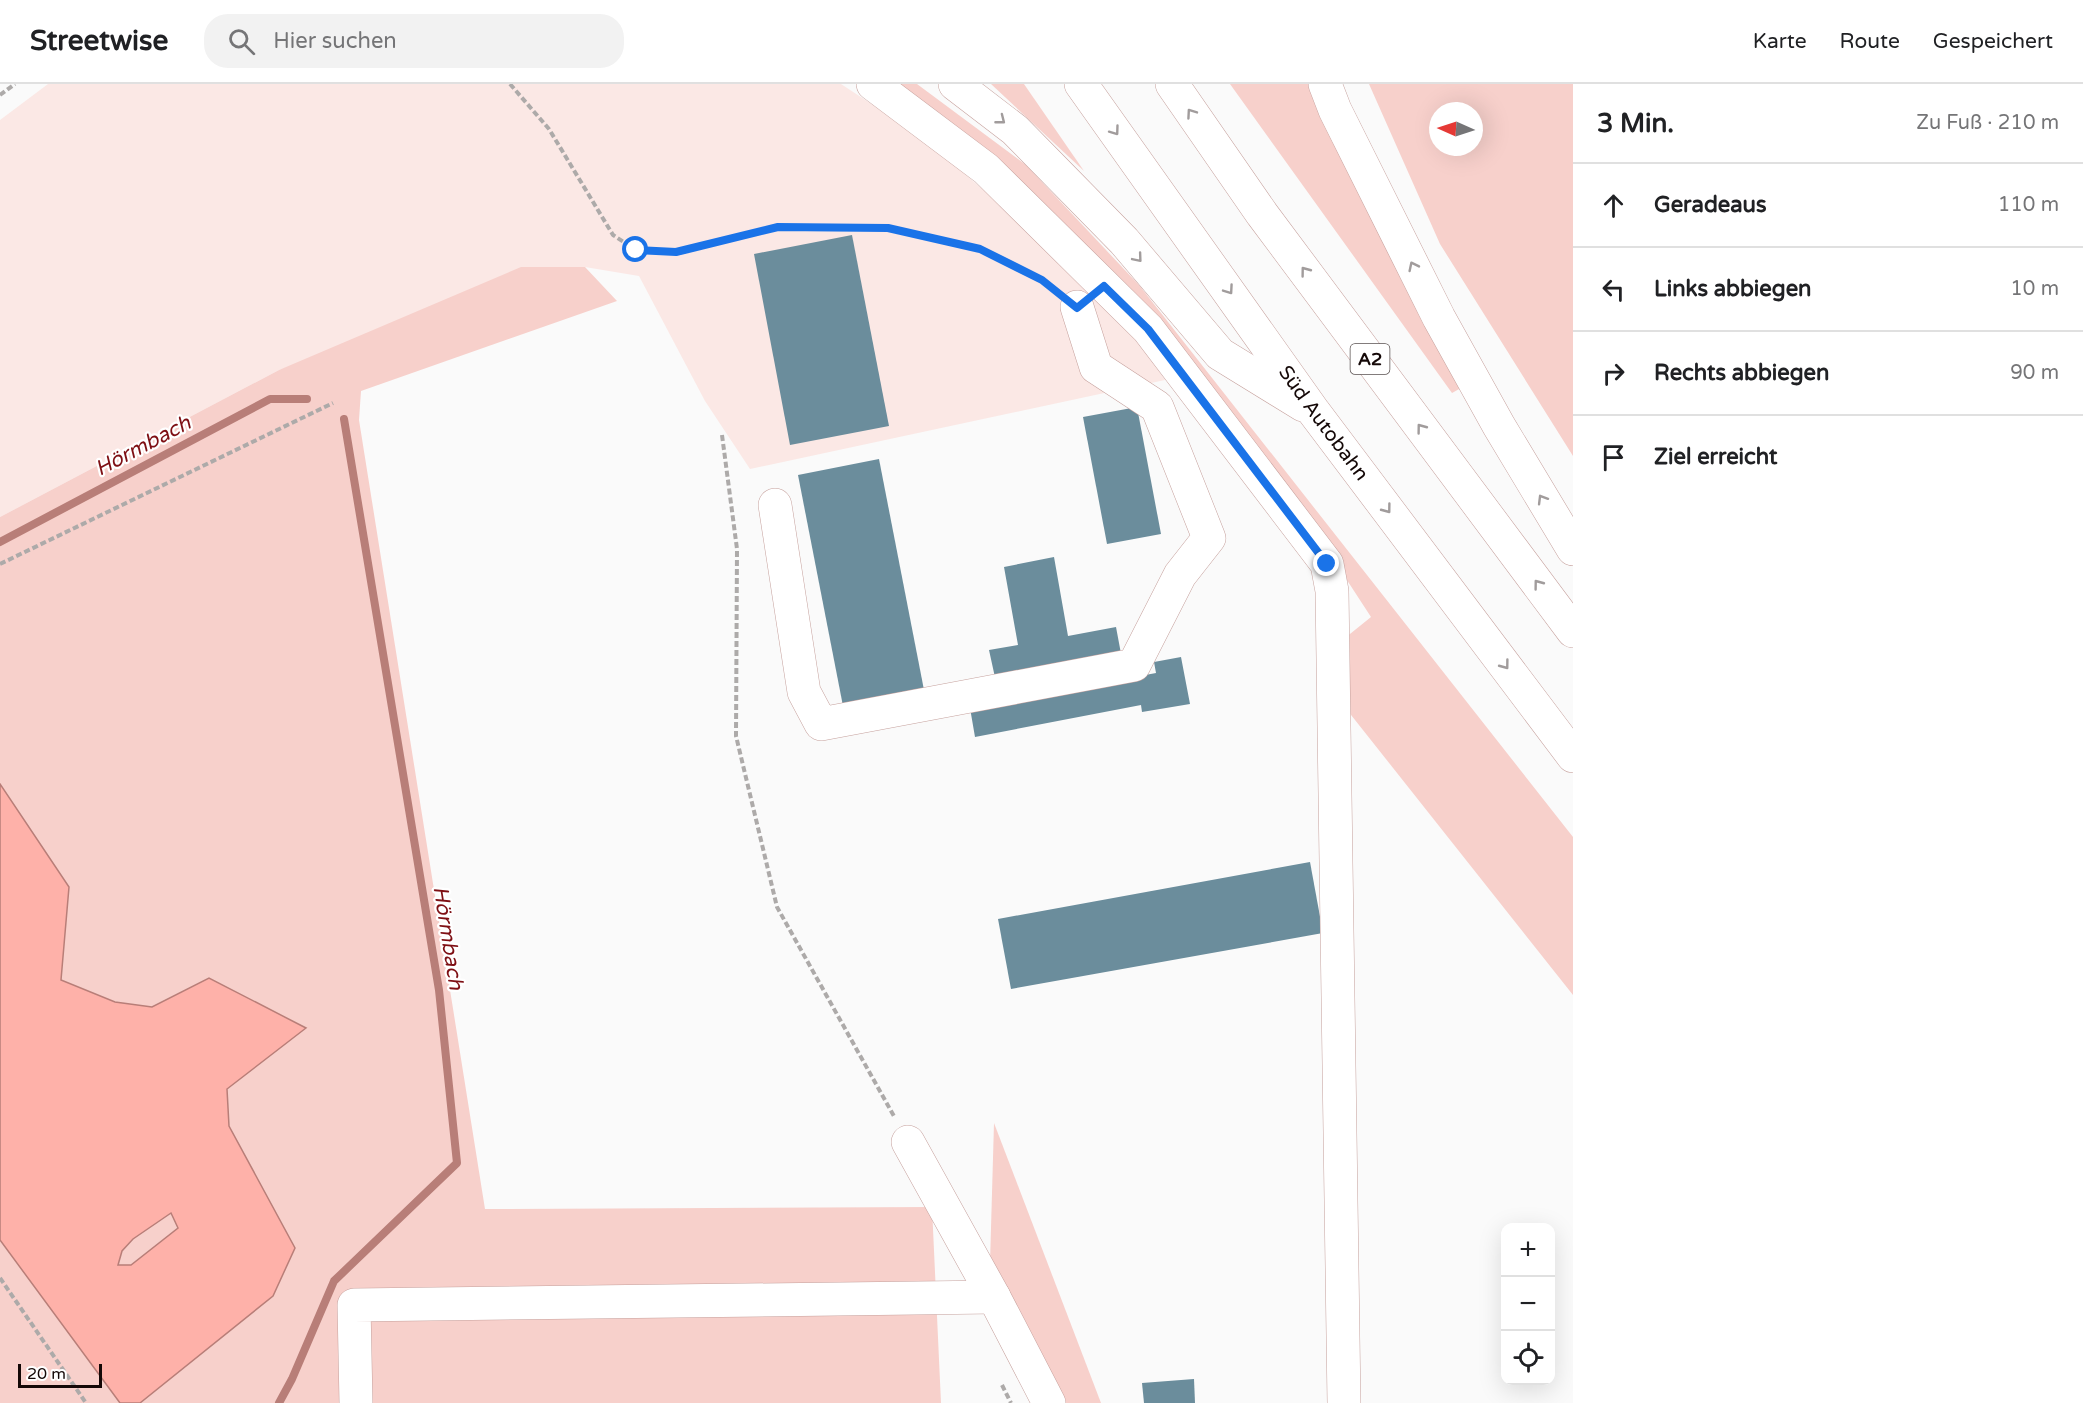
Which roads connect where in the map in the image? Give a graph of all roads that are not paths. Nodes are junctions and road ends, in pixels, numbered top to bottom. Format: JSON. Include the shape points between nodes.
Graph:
{"nodes":[{"id":1,"x":873,"y":84,"type":"edge"},
{"id":2,"x":955,"y":84,"type":"edge"},
{"id":3,"x":1081,"y":84,"type":"edge"},
{"id":4,"x":1172,"y":84,"type":"edge"},
{"id":5,"x":1325,"y":84,"type":"edge"},
{"id":6,"x":1077,"y":308,"type":"road end"},
{"id":7,"x":1314,"y":412,"type":"junction"},
{"id":8,"x":775,"y":505,"type":"dead end"},
{"id":9,"x":1573,"y":549,"type":"edge"},
{"id":10,"x":1573,"y":631,"type":"edge"},
{"id":11,"x":1573,"y":756,"type":"edge"},
{"id":12,"x":908,"y":1142,"type":"road end"},
{"id":13,"x":994,"y":1297,"type":"junction"},
{"id":14,"x":356,"y":1403,"type":"edge"},
{"id":15,"x":1049,"y":1403,"type":"edge"},
{"id":16,"x":1344,"y":1403,"type":"edge"}],
"edges":[{"from":1,"to":16,"type":"main road","via":[[986,169],[1148,329],[1327,564],[1332,591]]},
{"from":2,"to":7,"type":"main road","one_way":true,"via":[[1015,130],[1124,241],[1220,354]]},
{"from":3,"to":7,"type":"main road","name":"Süd Autobahn","one_way":true},
{"from":10,"to":4,"type":"main road","number":"A2","one_way":true,"via":[[1262,214]]},
{"from":9,"to":5,"type":"main road","one_way":true,"via":[[1439,318]]},
{"from":6,"to":8,"type":"main road","via":[[1096,367],[1156,408],[1209,538],[1180,575],[1134,665],[821,724],[804,692]]},
{"from":7,"to":11,"type":"main road","name":"Süd Autobahn","one_way":true},
{"from":12,"to":13,"type":"main road"},
{"from":13,"to":14,"type":"main road","via":[[354,1305]]},
{"from":13,"to":15,"type":"main road"}]}
